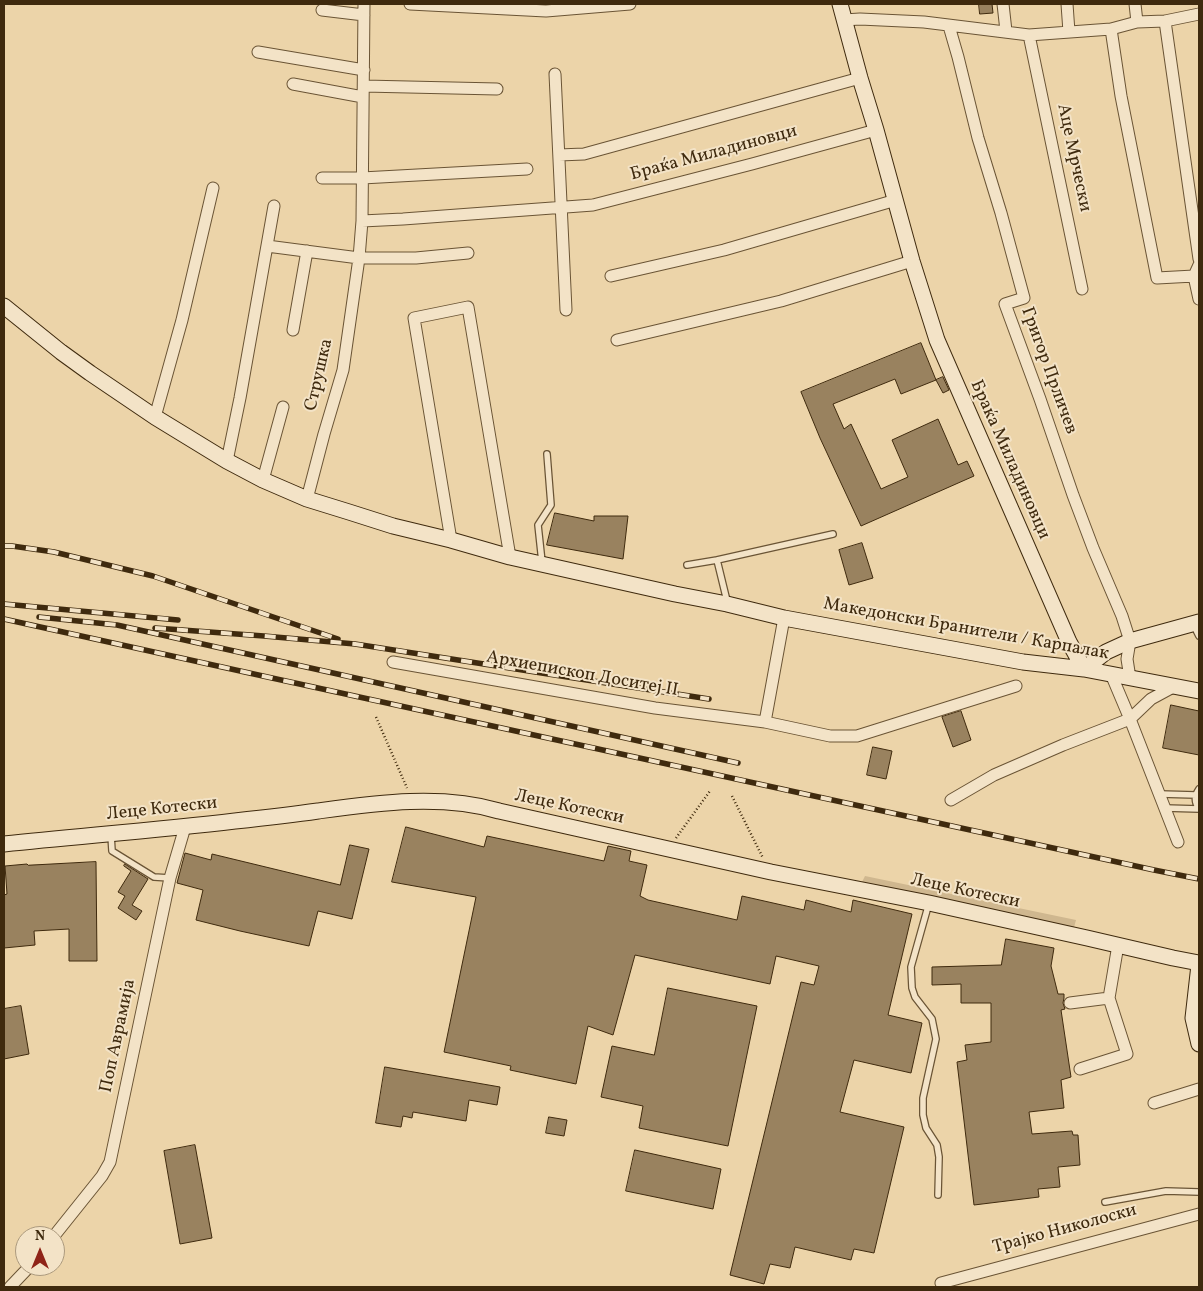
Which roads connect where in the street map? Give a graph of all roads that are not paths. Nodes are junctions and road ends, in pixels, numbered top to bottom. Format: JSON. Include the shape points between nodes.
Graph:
{"nodes":[{"id":1,"x":410,"y":4,"type":"edge"},
{"id":2,"x":630,"y":4,"type":"edge"},
{"id":3,"x":840,"y":4,"type":"edge"},
{"id":4,"x":1002,"y":4,"type":"edge"},
{"id":5,"x":1067,"y":4,"type":"edge"},
{"id":6,"x":1135,"y":4,"type":"edge"},
{"id":7,"x":364,"y":9,"type":"edge"},
{"id":8,"x":322,"y":10,"type":"dead end"},
{"id":9,"x":1196,"y":11,"type":"edge"},
{"id":10,"x":844,"y":20,"type":"junction"},
{"id":11,"x":1165,"y":21,"type":"junction"},
{"id":12,"x":1137,"y":22,"type":"junction"},
{"id":13,"x":949,"y":26,"type":"junction"},
{"id":14,"x":1111,"y":29,"type":"junction"},
{"id":15,"x":1006,"y":31,"type":"junction"},
{"id":16,"x":1069,"y":32,"type":"junction"},
{"id":17,"x":1029,"y":35,"type":"junction"},
{"id":18,"x":258,"y":52,"type":"dead end"},
{"id":19,"x":364,"y":70,"type":"junction"},
{"id":20,"x":555,"y":74,"type":"dead end"},
{"id":21,"x":860,"y":78,"type":"junction"},
{"id":22,"x":294,"y":84,"type":"dead end"},
{"id":23,"x":497,"y":89,"type":"dead end"},
{"id":24,"x":364,"y":92,"type":"junction"},
{"id":25,"x":876,"y":130,"type":"junction"},
{"id":26,"x":559,"y":155,"type":"junction"},
{"id":27,"x":527,"y":169,"type":"dead end"},
{"id":28,"x":322,"y":178,"type":"dead end"},
{"id":29,"x":362,"y":178,"type":"junction"},
{"id":30,"x":213,"y":188,"type":"dead end"},
{"id":31,"x":896,"y":200,"type":"junction"},
{"id":32,"x":274,"y":206,"type":"dead end"},
{"id":33,"x":561,"y":207,"type":"junction"},
{"id":34,"x":362,"y":221,"type":"junction"},
{"id":35,"x":267,"y":246,"type":"junction"},
{"id":36,"x":307,"y":252,"type":"junction"},
{"id":37,"x":468,"y":253,"type":"dead end"},
{"id":38,"x":359,"y":258,"type":"junction"},
{"id":39,"x":1199,"y":259,"type":"edge"},
{"id":40,"x":912,"y":260,"type":"junction"},
{"id":41,"x":1196,"y":270,"type":"edge"},
{"id":42,"x":611,"y":276,"type":"dead end"},
{"id":43,"x":1082,"y":289,"type":"dead end"},
{"id":44,"x":1199,"y":299,"type":"edge"},
{"id":45,"x":4,"y":306,"type":"edge"},
{"id":46,"x":566,"y":310,"type":"dead end"},
{"id":47,"x":293,"y":330,"type":"dead end"},
{"id":48,"x":617,"y":340,"type":"dead end"},
{"id":49,"x":283,"y":407,"type":"dead end"},
{"id":50,"x":155,"y":418,"type":"junction"},
{"id":51,"x":547,"y":454,"type":"dead end"},
{"id":52,"x":227,"y":461,"type":"junction"},
{"id":53,"x":263,"y":480,"type":"junction"},
{"id":54,"x":307,"y":499,"type":"junction"},
{"id":55,"x":833,"y":534,"type":"dead end"},
{"id":56,"x":451,"y":540,"type":"junction"},
{"id":57,"x":510,"y":557,"type":"junction"},
{"id":58,"x":716,"y":560,"type":"junction"},
{"id":59,"x":542,"y":564,"type":"junction"},
{"id":60,"x":687,"y":565,"type":"dead end"},
{"id":61,"x":727,"y":604,"type":"junction"},
{"id":62,"x":784,"y":618,"type":"junction"},
{"id":63,"x":1197,"y":627,"type":"edge"},
{"id":64,"x":1130,"y":641,"type":"junction"},
{"id":65,"x":393,"y":662,"type":"dead end"},
{"id":66,"x":1084,"y":669,"type":"junction"},
{"id":67,"x":1111,"y":674,"type":"junction"},
{"id":68,"x":1130,"y":678,"type":"junction"},
{"id":69,"x":1016,"y":686,"type":"dead end"},
{"id":70,"x":1175,"y":686,"type":"junction"},
{"id":71,"x":1199,"y":691,"type":"edge"},
{"id":72,"x":1130,"y":719,"type":"junction"},
{"id":73,"x":765,"y":722,"type":"junction"},
{"id":74,"x":1199,"y":789,"type":"edge"},
{"id":75,"x":1160,"y":794,"type":"junction"},
{"id":76,"x":1196,"y":795,"type":"junction"},
{"id":77,"x":951,"y":800,"type":"dead end"},
{"id":78,"x":1165,"y":808,"type":"junction"},
{"id":79,"x":1199,"y":809,"type":"edge"},
{"id":80,"x":185,"y":827,"type":"junction"},
{"id":81,"x":111,"y":833,"type":"junction"},
{"id":82,"x":1178,"y":842,"type":"dead end"},
{"id":83,"x":4,"y":844,"type":"edge"},
{"id":84,"x":170,"y":878,"type":"junction"},
{"id":85,"x":929,"y":903,"type":"junction"},
{"id":86,"x":1118,"y":945,"type":"junction"},
{"id":87,"x":1199,"y":964,"type":"edge"},
{"id":88,"x":1109,"y":998,"type":"junction"},
{"id":89,"x":1070,"y":1003,"type":"dead end"},
{"id":90,"x":1199,"y":1044,"type":"edge"},
{"id":91,"x":1080,"y":1069,"type":"dead end"},
{"id":92,"x":1199,"y":1089,"type":"edge"},
{"id":93,"x":1154,"y":1103,"type":"dead end"},
{"id":94,"x":1199,"y":1192,"type":"edge"},
{"id":95,"x":938,"y":1195,"type":"dead end"},
{"id":96,"x":1105,"y":1202,"type":"dead end"},
{"id":97,"x":1199,"y":1214,"type":"edge"},
{"id":98,"x":62,"y":1226,"type":"edge"},
{"id":99,"x":20,"y":1276,"type":"edge"},
{"id":100,"x":941,"y":1283,"type":"dead end"},
{"id":101,"x":10,"y":1287,"type":"edge"}],
"edges":[{"from":1,"to":2,"type":"street","via":[[546,11]]},
{"from":3,"to":10,"type":"main road","name":"Браќа Миладиновци"},
{"from":4,"to":15,"type":"street"},
{"from":5,"to":16,"type":"street"},
{"from":6,"to":12,"type":"street"},
{"from":7,"to":8,"type":"street","name":"Струшка"},
{"from":7,"to":19,"type":"street","name":"Струшка"},
{"from":9,"to":11,"type":"street"},
{"from":10,"to":13,"type":"street","via":[[860,18]]},
{"from":10,"to":21,"type":"main road","name":"Браќа Миладиновци"},
{"from":11,"to":12,"type":"street"},
{"from":11,"to":39,"type":"street"},
{"from":12,"to":14,"type":"street"},
{"from":13,"to":15,"type":"street"},
{"from":13,"to":64,"type":"street","name":"Григор Прличев","via":[[1024,298],[1005,304],[1073,495]]},
{"from":14,"to":16,"type":"street"},
{"from":14,"to":41,"type":"street","via":[[1157,278]]},
{"from":15,"to":17,"type":"street"},
{"from":16,"to":17,"type":"street"},
{"from":17,"to":43,"type":"street","name":"Аце Мрчески"},
{"from":18,"to":19,"type":"street"},
{"from":19,"to":24,"type":"street","name":"Струшка"},
{"from":20,"to":26,"type":"street"},
{"from":21,"to":25,"type":"main road","name":"Браќа Миладиновци"},
{"from":21,"to":26,"type":"street","name":"Браќа Миладиновци","via":[[584,154]]},
{"from":22,"to":24,"type":"street"},
{"from":23,"to":24,"type":"street"},
{"from":24,"to":29,"type":"street","name":"Струшка"},
{"from":25,"to":31,"type":"main road","name":"Браќа Миладиновци"},
{"from":25,"to":33,"type":"street","name":"Браќа Миладиновци","via":[[592,205]]},
{"from":26,"to":33,"type":"street"},
{"from":27,"to":29,"type":"street"},
{"from":28,"to":29,"type":"street"},
{"from":29,"to":34,"type":"street","name":"Струшка"},
{"from":30,"to":50,"type":"street"},
{"from":31,"to":40,"type":"main road","name":"Браќа Миладиновци"},
{"from":31,"to":42,"type":"street","via":[[724,250]]},
{"from":32,"to":35,"type":"street"},
{"from":33,"to":34,"type":"street"},
{"from":33,"to":46,"type":"street"},
{"from":34,"to":38,"type":"street","name":"Струшка"},
{"from":35,"to":36,"type":"street"},
{"from":35,"to":52,"type":"street"},
{"from":36,"to":38,"type":"street"},
{"from":36,"to":47,"type":"street","name":"Струшка"},
{"from":37,"to":38,"type":"street","via":[[416,258]]},
{"from":38,"to":54,"type":"street","name":"Струшка","via":[[342,370]]},
{"from":40,"to":48,"type":"street","via":[[781,301]]},
{"from":40,"to":66,"type":"main road","name":"Браќа Миладиновци","via":[[937,340],[1069,642]]},
{"from":41,"to":44,"type":"street"},
{"from":45,"to":50,"type":"main road","name":"Македонски Бранители / Карпалак","via":[[61,352]]},
{"from":49,"to":53,"type":"street","name":"Струшка"},
{"from":50,"to":52,"type":"main road","name":"Македонски Бранители / Карпалак"},
{"from":51,"to":59,"type":"lane","via":[[551,505],[538,525]]},
{"from":52,"to":53,"type":"main road","name":"Македонски Бранители / Карпалак"},
{"from":53,"to":54,"type":"main road","name":"Македонски Бранители / Карпалак"},
{"from":54,"to":56,"type":"main road","name":"Македонски Бранители / Карпалак"},
{"from":55,"to":58,"type":"lane"},
{"from":56,"to":57,"type":"main road","name":"Македонски Бранители / Карпалак"},
{"from":56,"to":57,"type":"street","via":[[414,318],[468,308]]},
{"from":57,"to":59,"type":"main road","name":"Македонски Бранители / Карпалак"},
{"from":58,"to":60,"type":"lane"},
{"from":58,"to":61,"type":"lane"},
{"from":59,"to":61,"type":"main road","name":"Македонски Бранители / Карпалак"},
{"from":61,"to":62,"type":"main road","name":"Македонски Бранители / Карпалак"},
{"from":62,"to":66,"type":"main road","name":"Македонски Бранители / Карпалак","via":[[1023,662]]},
{"from":62,"to":73,"type":"street"},
{"from":63,"to":64,"type":"main road"},
{"from":64,"to":66,"type":"main road","via":[[1106,652]]},
{"from":64,"to":68,"type":"street","name":"Григор Прличев","via":[[1127,660]]},
{"from":65,"to":73,"type":"street","name":"Архиепископ Доситеј II","via":[[655,708]]},
{"from":66,"to":67,"type":"main road","name":"Македонски Бранители / Карпалак"},
{"from":67,"to":68,"type":"main road","name":"Македонски Бранители / Карпалак"},
{"from":67,"to":72,"type":"street"},
{"from":68,"to":70,"type":"main road","name":"Македонски Бранители / Карпалак"},
{"from":69,"to":73,"type":"street","name":"Архиепископ Доситеј II","via":[[858,736],[830,736]]},
{"from":70,"to":71,"type":"main road","name":"Македонски Бранители / Карпалак"},
{"from":70,"to":72,"type":"street","via":[[1151,699]]},
{"from":72,"to":75,"type":"street"},
{"from":72,"to":77,"type":"street","via":[[994,775]]},
{"from":74,"to":76,"type":"lane"},
{"from":75,"to":76,"type":"lane"},
{"from":75,"to":78,"type":"street"},
{"from":76,"to":79,"type":"lane"},
{"from":78,"to":79,"type":"lane"},
{"from":78,"to":82,"type":"street"},
{"from":80,"to":81,"type":"main road","name":"Леце Котески"},
{"from":80,"to":84,"type":"street","name":"Поп Аврамија"},
{"from":80,"to":85,"type":"main road","name":"Леце Котески","via":[[352,806],[412,801],[452,803]]},
{"from":81,"to":83,"type":"main road","name":"Леце Котески"},
{"from":81,"to":84,"type":"lane","via":[[112,851],[154,877]]},
{"from":84,"to":98,"type":"street","name":"Поп Аврамија","via":[[110,1162]]},
{"from":85,"to":86,"type":"main road","name":"Леце Котески"},
{"from":85,"to":95,"type":"lane","via":[[911,967],[911,978],[915,997],[932,1019],[936,1039],[923,1098],[923,1116],[926,1128],[937,1145]]},
{"from":86,"to":87,"type":"main road","name":"Леце Котески"},
{"from":86,"to":88,"type":"street"},
{"from":87,"to":90,"type":"main road","via":[[1193,1018]]},
{"from":88,"to":89,"type":"street"},
{"from":88,"to":91,"type":"street","via":[[1127,1054]]},
{"from":92,"to":93,"type":"street"},
{"from":94,"to":96,"type":"lane","via":[[1166,1191]]},
{"from":97,"to":100,"type":"street","name":"Трајко Николоски"},
{"from":99,"to":101,"type":"street"}]}
